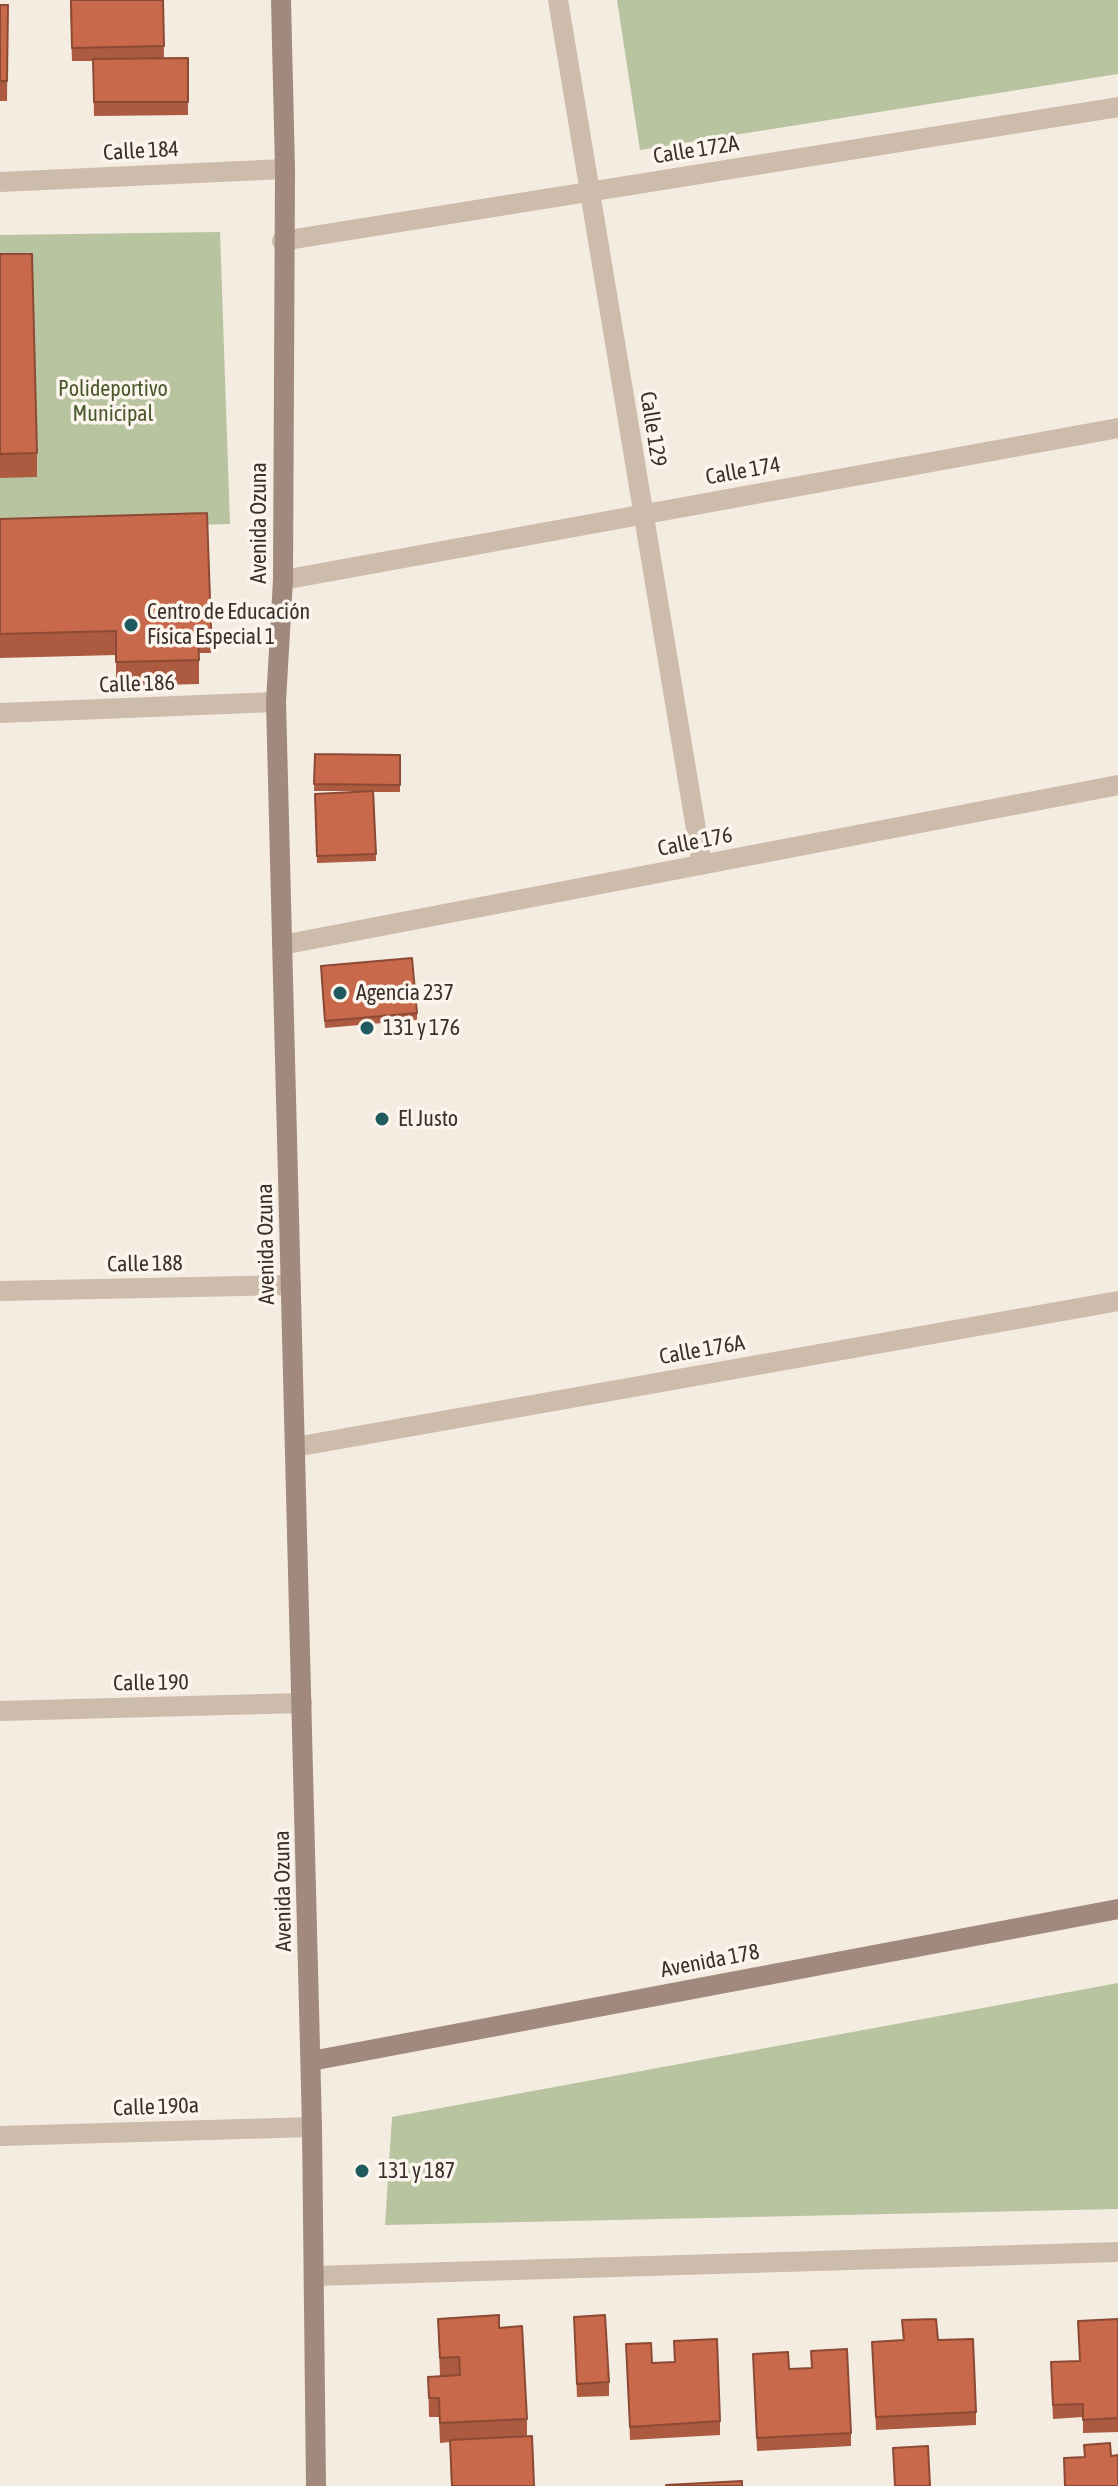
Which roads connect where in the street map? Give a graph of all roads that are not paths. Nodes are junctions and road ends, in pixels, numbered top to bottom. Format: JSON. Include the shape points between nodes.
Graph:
{"nodes":[{"id":1,"x":281,"y":0,"type":"edge"},
{"id":2,"x":558,"y":0,"type":"edge"},
{"id":3,"x":1118,"y":107,"type":"edge"},
{"id":4,"x":285,"y":169,"type":"junction"},
{"id":5,"x":0,"y":182,"type":"edge"},
{"id":6,"x":590,"y":191,"type":"junction"},
{"id":7,"x":282,"y":241,"type":"junction"},
{"id":8,"x":1118,"y":428,"type":"edge"},
{"id":9,"x":642,"y":514,"type":"junction"},
{"id":10,"x":283,"y":580,"type":"junction"},
{"id":11,"x":276,"y":702,"type":"junction"},
{"id":12,"x":0,"y":713,"type":"edge"},
{"id":13,"x":1118,"y":785,"type":"edge"},
{"id":14,"x":702,"y":865,"type":"junction"},
{"id":15,"x":282,"y":945,"type":"junction"},
{"id":16,"x":291,"y":1285,"type":"junction"},
{"id":17,"x":0,"y":1291,"type":"edge"},
{"id":18,"x":1118,"y":1301,"type":"edge"},
{"id":19,"x":295,"y":1447,"type":"junction"},
{"id":20,"x":302,"y":1703,"type":"junction"},
{"id":21,"x":0,"y":1711,"type":"edge"},
{"id":22,"x":1118,"y":1909,"type":"edge"},
{"id":23,"x":311,"y":2061,"type":"junction"},
{"id":24,"x":312,"y":2127,"type":"junction"},
{"id":25,"x":0,"y":2136,"type":"edge"},
{"id":26,"x":1118,"y":2252,"type":"edge"},
{"id":27,"x":314,"y":2276,"type":"junction"},
{"id":28,"x":316,"y":2486,"type":"edge"}],
"edges":[{"from":1,"to":4,"type":"main road","name":"Avenida Ozuna"},
{"from":2,"to":6,"type":"street","name":"Calle 129"},
{"from":3,"to":6,"type":"street","name":"Calle 172A"},
{"from":4,"to":5,"type":"street","name":"Calle 184"},
{"from":4,"to":7,"type":"main road","name":"Avenida Ozuna"},
{"from":6,"to":7,"type":"street","name":"Calle 172A"},
{"from":6,"to":9,"type":"street","name":"Calle 129"},
{"from":7,"to":10,"type":"main road","name":"Avenida Ozuna"},
{"from":8,"to":9,"type":"street","name":"Calle 174"},
{"from":9,"to":10,"type":"street","name":"Calle 174"},
{"from":9,"to":14,"type":"street","name":"Calle 129"},
{"from":10,"to":11,"type":"main road","name":"Avenida Ozuna"},
{"from":11,"to":12,"type":"street","name":"Calle 186"},
{"from":11,"to":15,"type":"main road","name":"Avenida Ozuna"},
{"from":13,"to":14,"type":"street","name":"Calle 176"},
{"from":14,"to":15,"type":"street","name":"Calle 176"},
{"from":15,"to":16,"type":"main road","name":"Avenida Ozuna"},
{"from":16,"to":17,"type":"street","name":"Calle 188"},
{"from":16,"to":19,"type":"main road","name":"Avenida Ozuna"},
{"from":18,"to":19,"type":"street","name":"Calle 176A"},
{"from":19,"to":20,"type":"main road","name":"Avenida Ozuna"},
{"from":20,"to":21,"type":"street","name":"Calle 190"},
{"from":20,"to":23,"type":"main road","name":"Avenida Ozuna"},
{"from":22,"to":23,"type":"main road","name":"Avenida 178"},
{"from":23,"to":24,"type":"main road","name":"Avenida Ozuna"},
{"from":24,"to":25,"type":"street","name":"Calle 190a"},
{"from":24,"to":27,"type":"main road","name":"Avenida Ozuna"},
{"from":26,"to":27,"type":"street"},
{"from":27,"to":28,"type":"main road","name":"Avenida Ozuna"}]}
